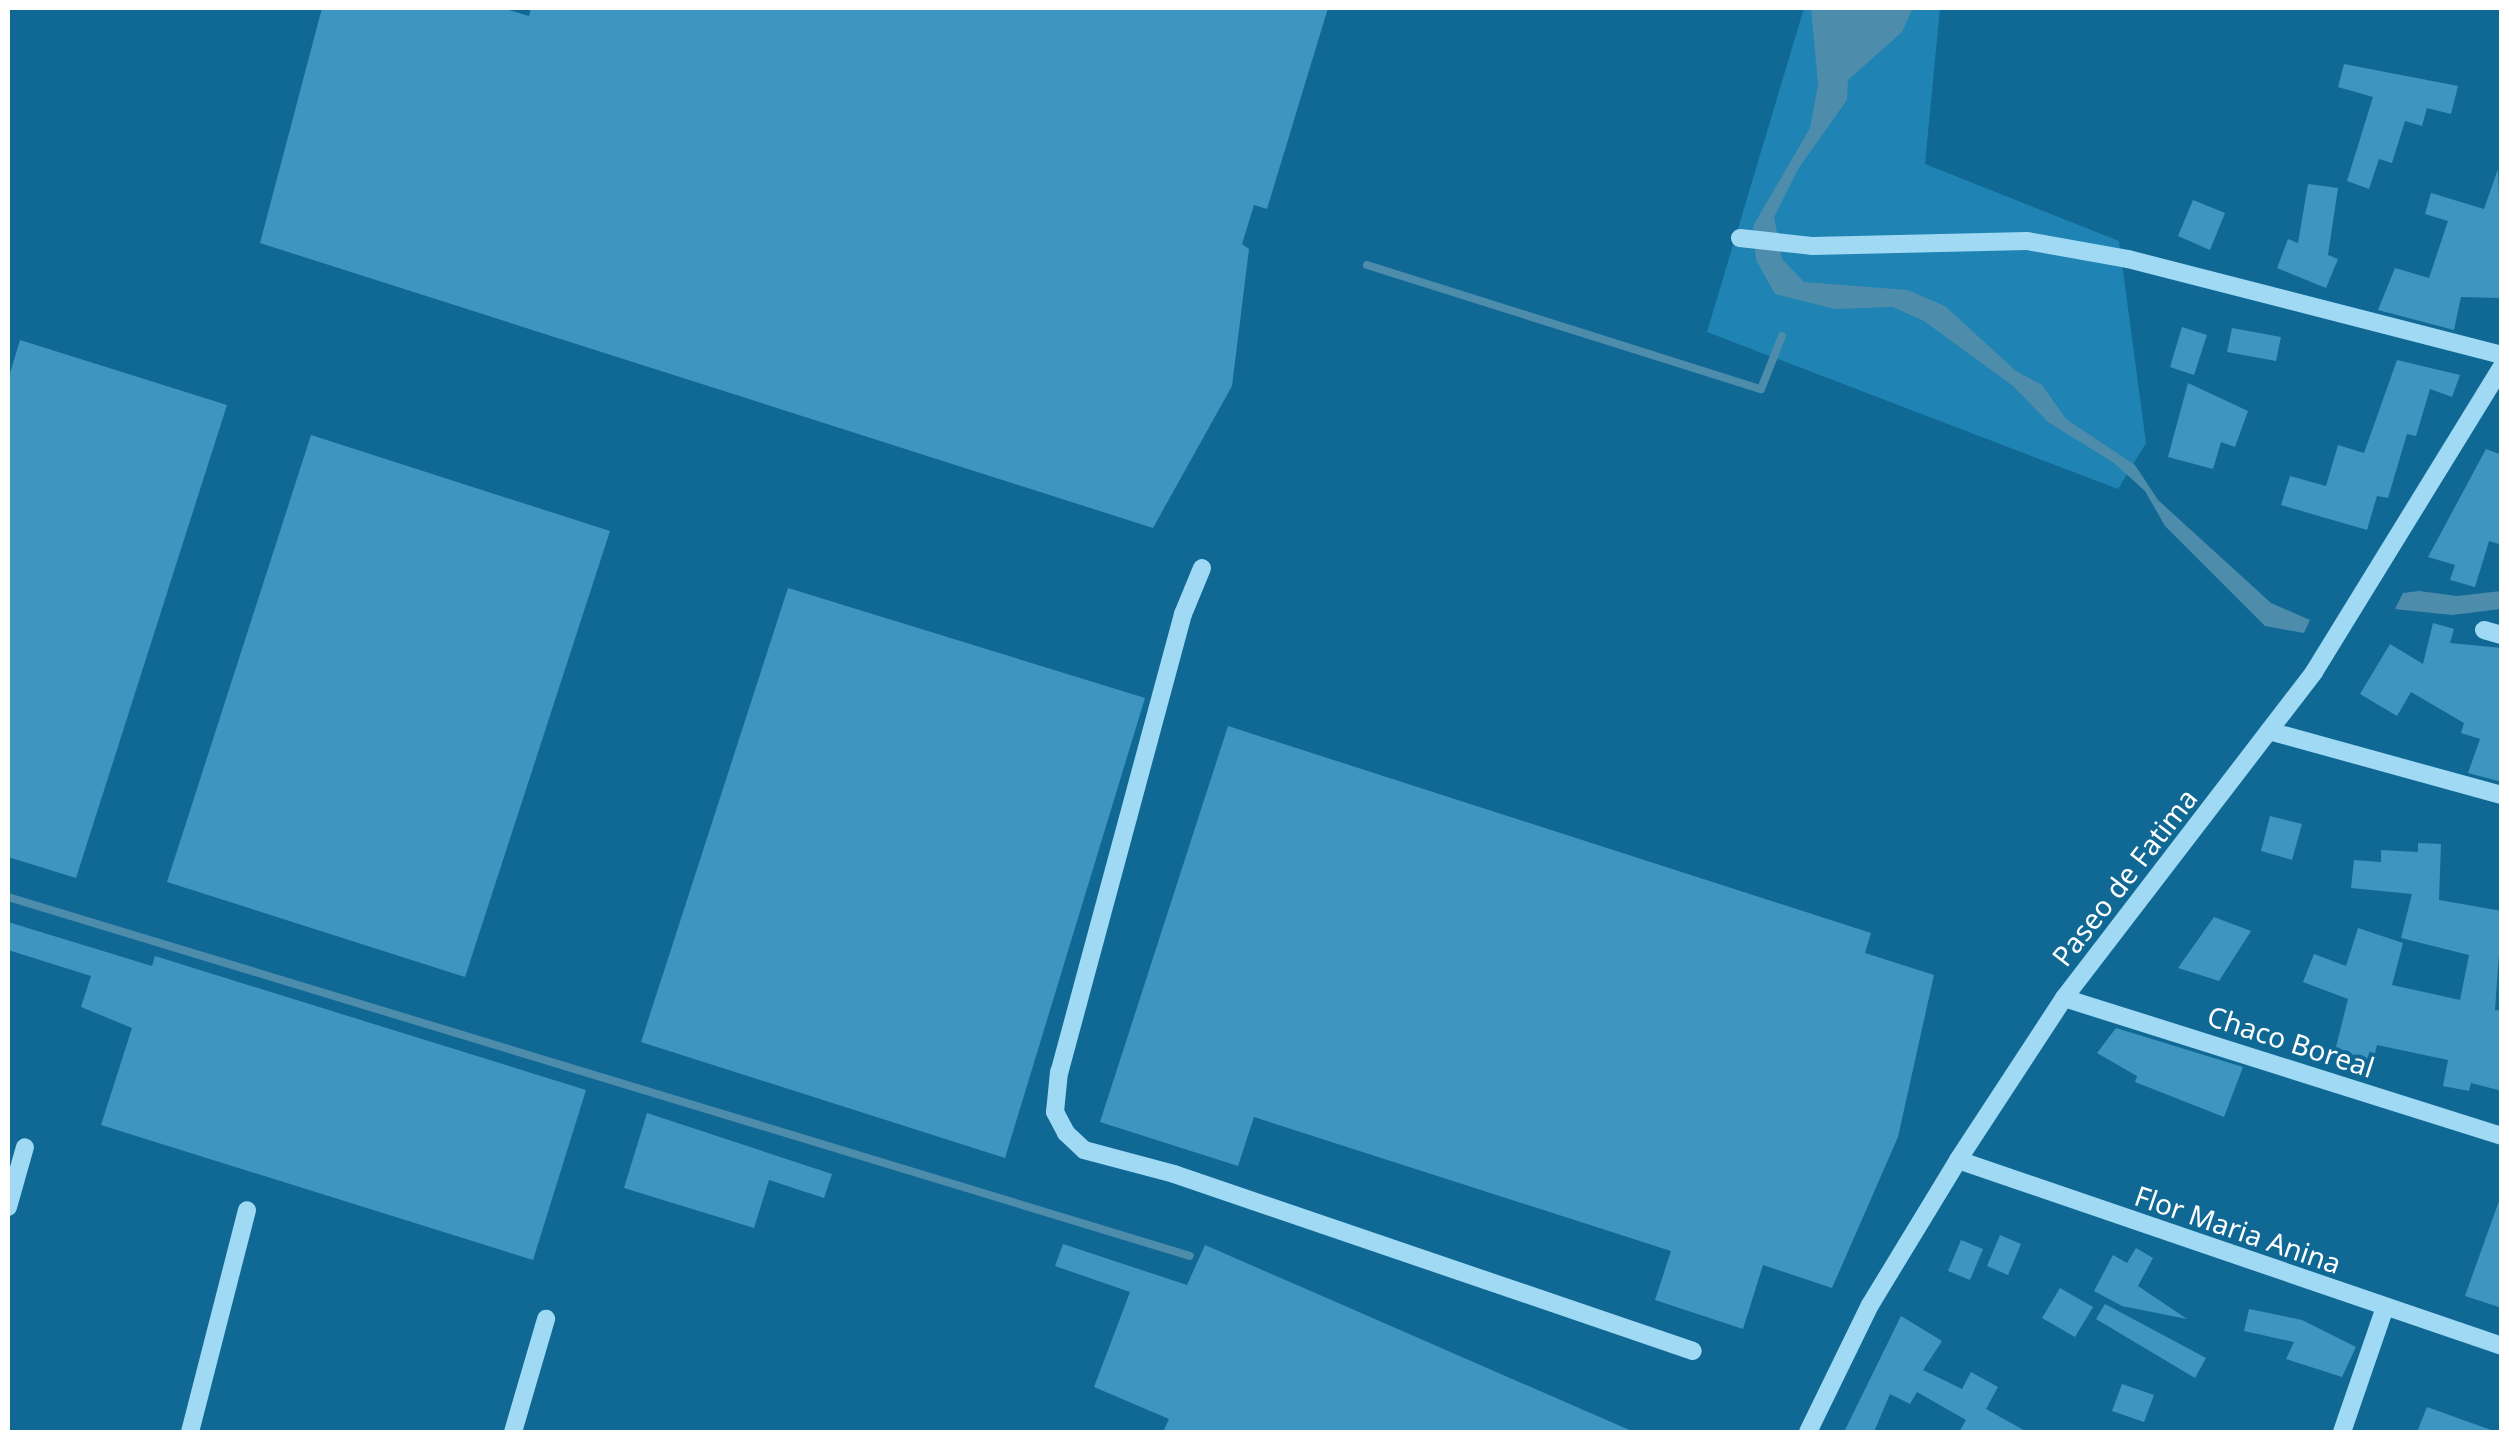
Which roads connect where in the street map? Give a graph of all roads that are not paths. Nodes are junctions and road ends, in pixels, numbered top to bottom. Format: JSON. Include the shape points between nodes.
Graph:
{"nodes":[{"id":1,"x":1740,"y":238,"type":"dead end"},
{"id":2,"x":2502,"y":355,"type":"edge"},
{"id":3,"x":2502,"y":366,"type":"edge"},
{"id":4,"x":1202,"y":568,"type":"dead end"},
{"id":5,"x":2269,"y":731,"type":"junction"},
{"id":6,"x":2502,"y":795,"type":"edge"},
{"id":7,"x":2064,"y":998,"type":"junction"},
{"id":8,"x":2502,"y":1136,"type":"edge"},
{"id":9,"x":25,"y":1148,"type":"dead end"},
{"id":10,"x":1958,"y":1160,"type":"junction"},
{"id":11,"x":8,"y":1206,"type":"edge"},
{"id":12,"x":246,"y":1210,"type":"dead end"},
{"id":13,"x":2384,"y":1310,"type":"junction"},
{"id":14,"x":546,"y":1319,"type":"dead end"},
{"id":15,"x":2502,"y":1346,"type":"edge"},
{"id":16,"x":1693,"y":1351,"type":"dead end"},
{"id":17,"x":190,"y":1432,"type":"edge"},
{"id":18,"x":513,"y":1432,"type":"edge"},
{"id":19,"x":1808,"y":1432,"type":"edge"},
{"id":20,"x":2342,"y":1432,"type":"edge"}],
"edges":[{"from":1,"to":2,"type":"street","via":[[1812,246],[2027,242],[2128,259]]},
{"from":3,"to":5,"type":"street","name":"Paseo de Fatima","via":[[2314,672]]},
{"from":4,"to":16,"type":"street","via":[[1183,614],[1059,1072],[1056,1112],[1066,1133],[1084,1150],[1174,1174]]},
{"from":5,"to":6,"type":"street"},
{"from":5,"to":7,"type":"street","name":"Paseo de Fatima"},
{"from":7,"to":8,"type":"street","name":"Chaco Boreal"},
{"from":7,"to":10,"type":"street","name":"Paseo de Fatima"},
{"from":9,"to":11,"type":"street"},
{"from":10,"to":13,"type":"street","name":"Flor Maria Anina"},
{"from":10,"to":19,"type":"street","name":"Paseo de Fatima","via":[[1870,1305]]},
{"from":12,"to":17,"type":"street"},
{"from":13,"to":15,"type":"street","name":"Flor Maria Anina"},
{"from":13,"to":20,"type":"street"},
{"from":14,"to":18,"type":"street"}]}
